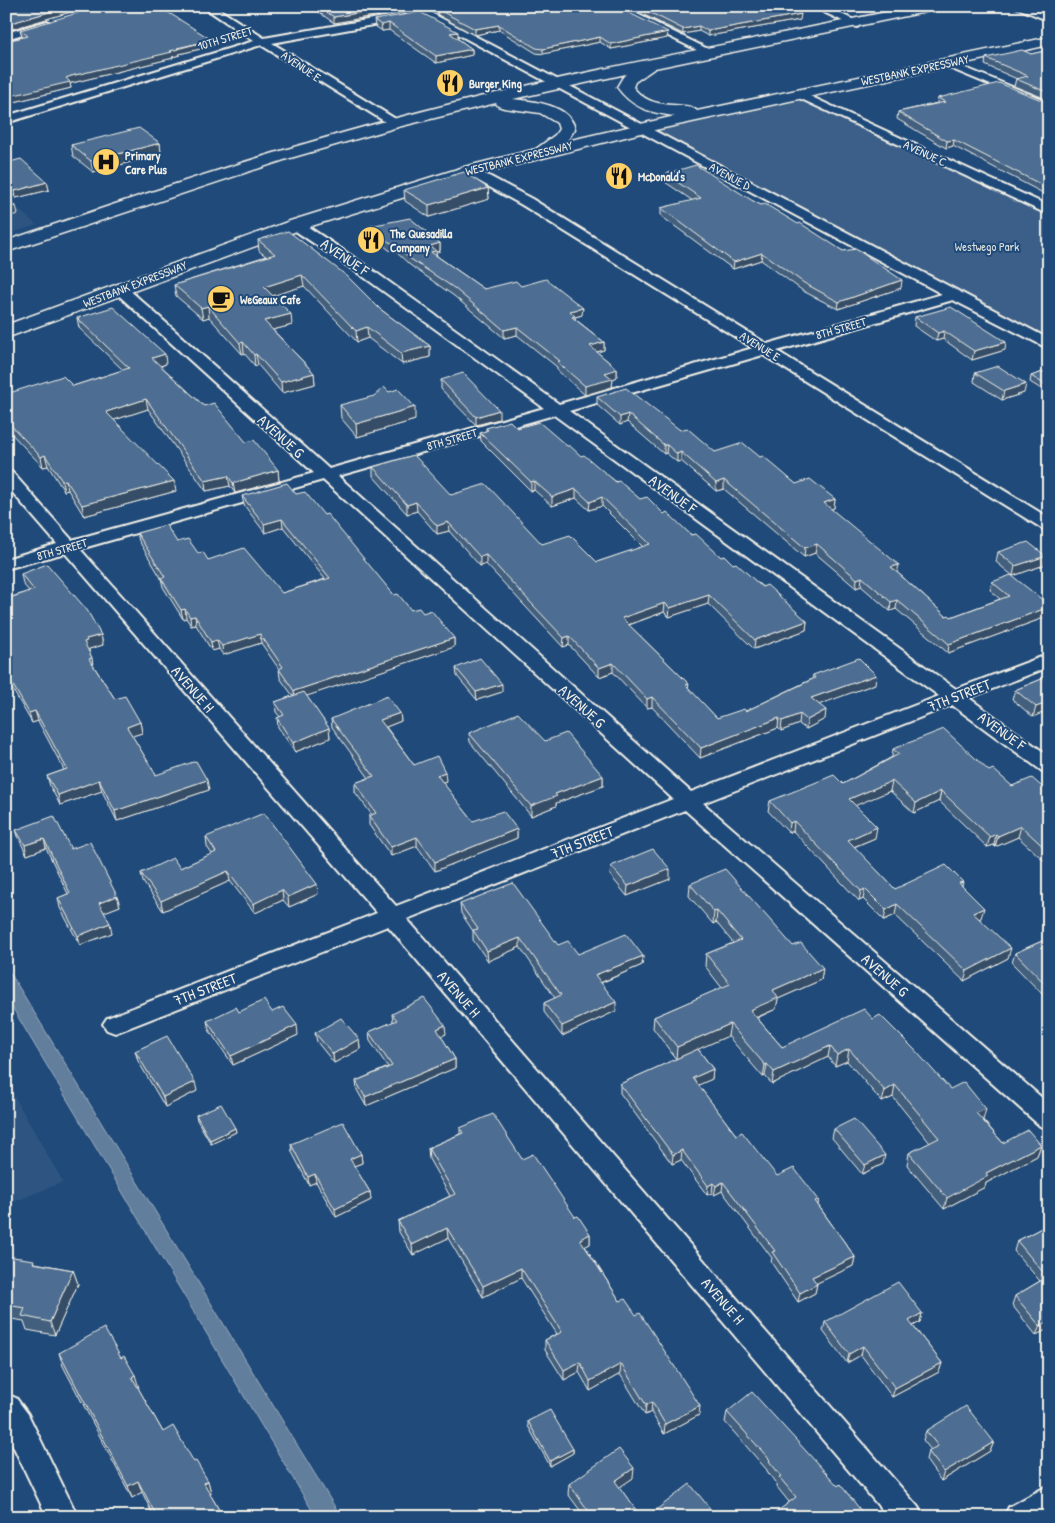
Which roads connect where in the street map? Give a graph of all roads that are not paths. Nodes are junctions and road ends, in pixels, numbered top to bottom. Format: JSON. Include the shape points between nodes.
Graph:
{"nodes":[{"id":1,"x":207,"y":6,"type":"edge"},
{"id":2,"x":410,"y":6,"type":"edge"},
{"id":3,"x":612,"y":6,"type":"edge"},
{"id":4,"x":816,"y":6,"type":"edge"},
{"id":5,"x":935,"y":6,"type":"edge"},
{"id":6,"x":1018,"y":6,"type":"edge"},
{"id":7,"x":440,"y":10,"type":"edge"},
{"id":8,"x":422,"y":13,"type":"junction"},
{"id":9,"x":1049,"y":18,"type":"edge"},
{"id":10,"x":53,"y":22,"type":"edge"},
{"id":11,"x":857,"y":24,"type":"junction"},
{"id":12,"x":6,"y":36,"type":"edge"},
{"id":13,"x":264,"y":41,"type":"junction"},
{"id":14,"x":1049,"y":41,"type":"edge"},
{"id":15,"x":711,"y":53,"type":"junction"},
{"id":16,"x":946,"y":63,"type":"junction"},
{"id":17,"x":649,"y":66,"type":"junction"},
{"id":18,"x":556,"y":85,"type":"junction"},
{"id":19,"x":801,"y":95,"type":"junction"},
{"id":20,"x":1049,"y":106,"type":"edge"},
{"id":21,"x":450,"y":109,"type":"junction"},
{"id":22,"x":724,"y":111,"type":"junction"},
{"id":23,"x":6,"y":120,"type":"edge"},
{"id":24,"x":396,"y":123,"type":"junction"},
{"id":25,"x":640,"y":128,"type":"junction"},
{"id":26,"x":541,"y":152,"type":"junction"},
{"id":27,"x":470,"y":170,"type":"junction"},
{"id":28,"x":1049,"y":211,"type":"edge"},
{"id":29,"x":296,"y":224,"type":"junction"},
{"id":30,"x":6,"y":247,"type":"edge"},
{"id":31,"x":120,"y":289,"type":"junction"},
{"id":32,"x":954,"y":295,"type":"junction"},
{"id":33,"x":30,"y":323,"type":"junction"},
{"id":34,"x":6,"y":324,"type":"edge"},
{"id":35,"x":6,"y":332,"type":"edge"},
{"id":36,"x":1049,"y":345,"type":"edge"},
{"id":37,"x":765,"y":349,"type":"junction"},
{"id":38,"x":556,"y":410,"type":"junction"},
{"id":39,"x":6,"y":475,"type":"edge"},
{"id":40,"x":324,"y":475,"type":"junction"},
{"id":41,"x":1049,"y":525,"type":"edge"},
{"id":42,"x":68,"y":547,"type":"junction"},
{"id":43,"x":6,"y":564,"type":"edge"},
{"id":44,"x":1049,"y":660,"type":"edge"},
{"id":45,"x":955,"y":697,"type":"junction"},
{"id":46,"x":1049,"y":766,"type":"edge"},
{"id":47,"x":688,"y":801,"type":"junction"},
{"id":48,"x":392,"y":916,"type":"junction"},
{"id":49,"x":115,"y":1024,"type":"dead end"},
{"id":50,"x":1049,"y":1119,"type":"edge"},
{"id":51,"x":6,"y":1407,"type":"edge"},
{"id":52,"x":1049,"y":1499,"type":"edge"},
{"id":53,"x":63,"y":1517,"type":"edge"},
{"id":54,"x":908,"y":1517,"type":"edge"},
{"id":55,"x":1020,"y":1517,"type":"edge"}],
"edges":[{"from":1,"to":13,"type":"street","name":"AVENUE E"},
{"from":2,"to":8,"type":"street","name":"AVENUE D"},
{"from":3,"to":15,"type":"street"},
{"from":4,"to":11,"type":"street"},
{"from":5,"to":11,"type":"highway"},
{"from":6,"to":9,"type":"street"},
{"from":7,"to":8,"type":"street","name":"10TH STREET"},
{"from":8,"to":13,"type":"street","name":"10TH STREET"},
{"from":8,"to":18,"type":"street","name":"AVENUE D"},
{"from":10,"to":12,"type":"street"},
{"from":11,"to":15,"type":"highway"},
{"from":13,"to":23,"type":"street","name":"10TH STREET"},
{"from":13,"to":24,"type":"street","name":"AVENUE E","via":[[322,80]]},
{"from":14,"to":16,"type":"highway","name":"WESTBANK EXPRESSWAY"},
{"from":15,"to":17,"type":"highway"},
{"from":16,"to":19,"type":"highway","name":"WESTBANK EXPRESSWAY"},
{"from":16,"to":20,"type":"street"},
{"from":17,"to":18,"type":"highway"},
{"from":17,"to":22,"type":"highway","via":[[628,80],[625,87],[635,99],[669,110]]},
{"from":18,"to":21,"type":"highway"},
{"from":18,"to":25,"type":"street","name":"AVENUE D"},
{"from":19,"to":22,"type":"highway","name":"WESTBANK EXPRESSWAY"},
{"from":19,"to":28,"type":"street","name":"AVENUE C"},
{"from":21,"to":24,"type":"highway"},
{"from":21,"to":26,"type":"highway","via":[[505,103],[558,114],[568,126],[566,135]]},
{"from":22,"to":25,"type":"highway","name":"WESTBANK EXPRESSWAY"},
{"from":24,"to":30,"type":"highway","via":[[274,157]]},
{"from":25,"to":26,"type":"highway","name":"WESTBANK EXPRESSWAY"},
{"from":25,"to":32,"type":"street","name":"AVENUE D"},
{"from":26,"to":27,"type":"highway","name":"WESTBANK EXPRESSWAY"},
{"from":27,"to":29,"type":"highway","name":"WESTBANK EXPRESSWAY"},
{"from":27,"to":37,"type":"street","name":"AVENUE E"},
{"from":29,"to":31,"type":"highway","name":"WESTBANK EXPRESSWAY"},
{"from":29,"to":38,"type":"street","name":"AVENUE F"},
{"from":31,"to":33,"type":"highway","name":"WESTBANK EXPRESSWAY"},
{"from":31,"to":40,"type":"street","name":"AVENUE G"},
{"from":32,"to":36,"type":"street","name":"AVENUE D"},
{"from":32,"to":37,"type":"street","name":"8TH STREET"},
{"from":33,"to":34,"type":"highway"},
{"from":33,"to":35,"type":"highway","name":"WESTBANK EXPRESSWAY"},
{"from":37,"to":38,"type":"street","name":"8TH STREET"},
{"from":37,"to":41,"type":"street","name":"AVENUE E"},
{"from":38,"to":40,"type":"street","name":"8TH STREET"},
{"from":38,"to":45,"type":"street","name":"AVENUE F"},
{"from":39,"to":42,"type":"street","name":"AVENUE H"},
{"from":40,"to":42,"type":"street","name":"8TH STREET"},
{"from":40,"to":47,"type":"street","name":"AVENUE G"},
{"from":42,"to":43,"type":"street","name":"8TH STREET"},
{"from":42,"to":48,"type":"street","name":"AVENUE H"},
{"from":44,"to":45,"type":"street","name":"7TH STREET"},
{"from":45,"to":46,"type":"street","name":"AVENUE F"},
{"from":45,"to":47,"type":"street","name":"7TH STREET"},
{"from":47,"to":48,"type":"street","name":"7TH STREET"},
{"from":47,"to":50,"type":"street","name":"AVENUE G"},
{"from":48,"to":49,"type":"street","name":"7TH STREET"},
{"from":48,"to":54,"type":"street","name":"AVENUE H"},
{"from":51,"to":53,"type":"street","via":[[18,1424]]},
{"from":52,"to":55,"type":"street"}]}
